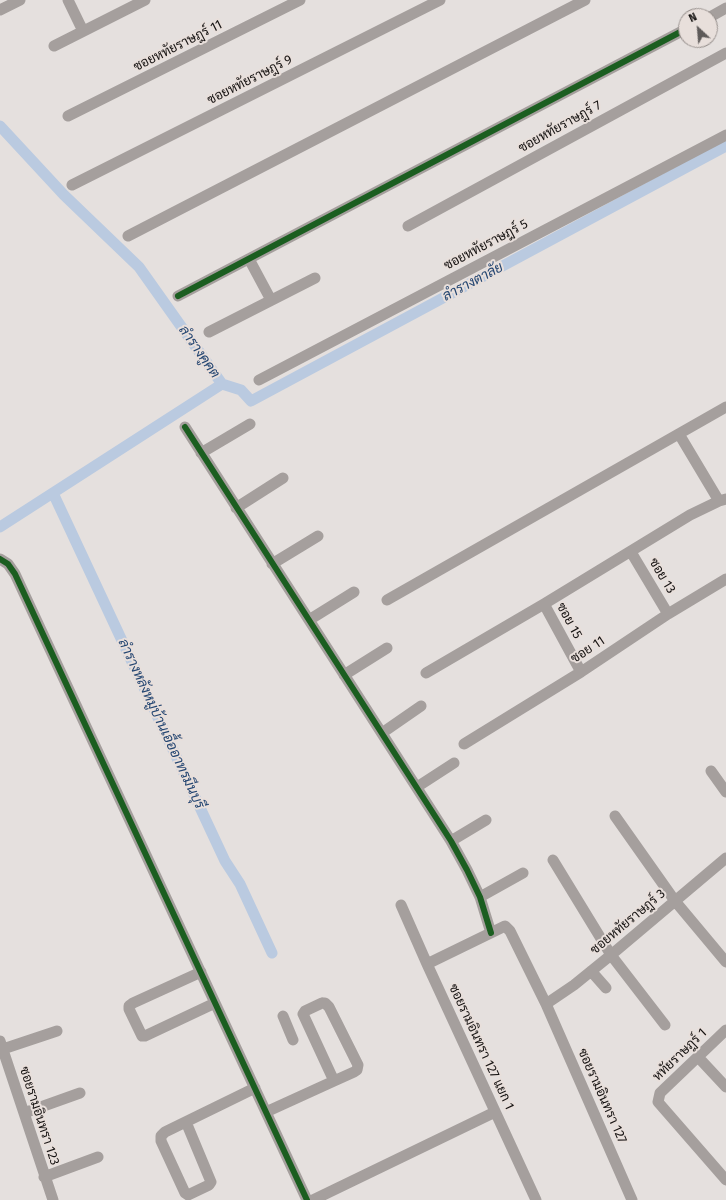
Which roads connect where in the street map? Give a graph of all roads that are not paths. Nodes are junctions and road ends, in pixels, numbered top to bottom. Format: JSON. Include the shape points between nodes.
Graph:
{"nodes":[{"id":1,"x":20,"y":0,"type":"edge"},
{"id":2,"x":68,"y":0,"type":"edge"},
{"id":3,"x":145,"y":0,"type":"edge"},
{"id":4,"x":300,"y":0,"type":"edge"},
{"id":5,"x":440,"y":0,"type":"edge"},
{"id":6,"x":585,"y":0,"type":"edge"},
{"id":7,"x":0,"y":10,"type":"edge"},
{"id":8,"x":84,"y":31,"type":"junction"},
{"id":9,"x":678,"y":33,"type":"edge"},
{"id":10,"x":54,"y":46,"type":"dead end"},
{"id":11,"x":726,"y":54,"type":"edge"},
{"id":12,"x":68,"y":116,"type":"dead end"},
{"id":13,"x":726,"y":135,"type":"edge"},
{"id":14,"x":72,"y":185,"type":"dead end"},
{"id":15,"x":408,"y":226,"type":"dead end"},
{"id":16,"x":128,"y":236,"type":"dead end"},
{"id":17,"x":249,"y":259,"type":"junction"},
{"id":18,"x":315,"y":278,"type":"dead end"},
{"id":19,"x":178,"y":296,"type":"dead end"},
{"id":20,"x":271,"y":300,"type":"junction"},
{"id":21,"x":209,"y":332,"type":"dead end"},
{"id":22,"x":259,"y":380,"type":"dead end"},
{"id":23,"x":726,"y":407,"type":"edge"},
{"id":24,"x":250,"y":424,"type":"dead end"},
{"id":25,"x":184,"y":428,"type":"dead end"},
{"id":26,"x":680,"y":434,"type":"junction"},
{"id":27,"x":201,"y":453,"type":"junction"},
{"id":28,"x":283,"y":478,"type":"dead end"},
{"id":29,"x":722,"y":500,"type":"edge"},
{"id":30,"x":236,"y":508,"type":"junction"},
{"id":31,"x":318,"y":536,"type":"dead end"},
{"id":32,"x":631,"y":552,"type":"junction"},
{"id":33,"x":0,"y":559,"type":"edge"},
{"id":34,"x":272,"y":564,"type":"junction"},
{"id":35,"x":726,"y":579,"type":"edge"},
{"id":36,"x":354,"y":592,"type":"dead end"},
{"id":37,"x":387,"y":600,"type":"dead end"},
{"id":38,"x":544,"y":604,"type":"junction"},
{"id":39,"x":668,"y":614,"type":"junction"},
{"id":40,"x":309,"y":620,"type":"junction"},
{"id":41,"x":387,"y":648,"type":"dead end"},
{"id":42,"x":581,"y":672,"type":"junction"},
{"id":43,"x":426,"y":673,"type":"dead end"},
{"id":44,"x":344,"y":675,"type":"junction"},
{"id":45,"x":421,"y":706,"type":"dead end"},
{"id":46,"x":382,"y":733,"type":"junction"},
{"id":47,"x":464,"y":744,"type":"dead end"},
{"id":48,"x":454,"y":763,"type":"dead end"},
{"id":49,"x":711,"y":771,"type":"dead end"},
{"id":50,"x":417,"y":787,"type":"junction"},
{"id":51,"x":726,"y":792,"type":"edge"},
{"id":52,"x":615,"y":816,"type":"dead end"},
{"id":53,"x":486,"y":820,"type":"dead end"},
{"id":54,"x":451,"y":841,"type":"junction"},
{"id":55,"x":726,"y":858,"type":"edge"},
{"id":56,"x":553,"y":860,"type":"dead end"},
{"id":57,"x":523,"y":873,"type":"dead end"},
{"id":58,"x":480,"y":897,"type":"junction"},
{"id":59,"x":675,"y":901,"type":"junction"},
{"id":60,"x":401,"y":905,"type":"dead end"},
{"id":61,"x":490,"y":932,"type":"junction"},
{"id":62,"x":611,"y":955,"type":"junction"},
{"id":63,"x":726,"y":962,"type":"edge"},
{"id":64,"x":427,"y":964,"type":"junction"},
{"id":65,"x":591,"y":971,"type":"junction"},
{"id":66,"x":201,"y":972,"type":"junction"},
{"id":67,"x":606,"y":988,"type":"dead end"},
{"id":68,"x":215,"y":1004,"type":"junction"},
{"id":69,"x":546,"y":1004,"type":"junction"},
{"id":70,"x":304,"y":1017,"type":"junction"},
{"id":71,"x":665,"y":1025,"type":"dead end"},
{"id":72,"x":726,"y":1030,"type":"edge"},
{"id":73,"x":57,"y":1031,"type":"dead end"},
{"id":74,"x":293,"y":1040,"type":"dead end"},
{"id":75,"x":1,"y":1045,"type":"edge"},
{"id":76,"x":698,"y":1057,"type":"junction"},
{"id":77,"x":334,"y":1081,"type":"junction"},
{"id":78,"x":726,"y":1087,"type":"edge"},
{"id":79,"x":255,"y":1088,"type":"junction"},
{"id":80,"x":80,"y":1093,"type":"dead end"},
{"id":81,"x":266,"y":1112,"type":"junction"},
{"id":82,"x":495,"y":1112,"type":"junction"},
{"id":83,"x":24,"y":1113,"type":"junction"},
{"id":84,"x":186,"y":1122,"type":"junction"},
{"id":85,"x":98,"y":1157,"type":"dead end"},
{"id":86,"x":44,"y":1177,"type":"junction"},
{"id":87,"x":726,"y":1180,"type":"edge"},
{"id":88,"x":53,"y":1200,"type":"edge"},
{"id":89,"x":307,"y":1200,"type":"edge"},
{"id":90,"x":313,"y":1200,"type":"edge"},
{"id":91,"x":536,"y":1200,"type":"edge"},
{"id":92,"x":632,"y":1200,"type":"edge"}],
"edges":[{"from":1,"to":7,"type":"street"},
{"from":2,"to":8,"type":"street"},
{"from":3,"to":8,"type":"street"},
{"from":4,"to":12,"type":"street","name":"ซอยหทัยราษฎร์ 11"},
{"from":5,"to":14,"type":"street","name":"ซอยหทัยราษฎร์ 9"},
{"from":6,"to":16,"type":"street"},
{"from":8,"to":10,"type":"street"},
{"from":9,"to":17,"type":"street"},
{"from":11,"to":15,"type":"street","name":"ซอยหทัยราษฎร์ 7"},
{"from":13,"to":22,"type":"street","name":"ซอยหทัยราษฎร์ 5"},
{"from":17,"to":19,"type":"street"},
{"from":17,"to":20,"type":"street"},
{"from":18,"to":20,"type":"street"},
{"from":20,"to":21,"type":"street"},
{"from":23,"to":26,"type":"street"},
{"from":24,"to":27,"type":"street"},
{"from":25,"to":27,"type":"street"},
{"from":26,"to":29,"type":"street"},
{"from":26,"to":37,"type":"street"},
{"from":27,"to":30,"type":"street"},
{"from":28,"to":30,"type":"street"},
{"from":29,"to":32,"type":"street","via":[[690,515]]},
{"from":30,"to":34,"type":"street"},
{"from":31,"to":34,"type":"street"},
{"from":32,"to":38,"type":"street"},
{"from":32,"to":39,"type":"street","name":"ซอย 13"},
{"from":33,"to":66,"type":"street","via":[[8,564],[14,574],[42,630]]},
{"from":34,"to":40,"type":"street"},
{"from":35,"to":39,"type":"street","name":"ซอย 11"},
{"from":36,"to":40,"type":"street"},
{"from":38,"to":42,"type":"street","name":"ซอย 15"},
{"from":38,"to":43,"type":"street"},
{"from":39,"to":42,"type":"street","name":"ซอย 11"},
{"from":40,"to":44,"type":"street"},
{"from":41,"to":44,"type":"street"},
{"from":42,"to":47,"type":"street","name":"ซอย 11"},
{"from":44,"to":46,"type":"street"},
{"from":45,"to":46,"type":"street"},
{"from":46,"to":50,"type":"street"},
{"from":48,"to":50,"type":"street"},
{"from":49,"to":51,"type":"street"},
{"from":50,"to":54,"type":"street"},
{"from":52,"to":59,"type":"street"},
{"from":53,"to":54,"type":"street"},
{"from":54,"to":58,"type":"street"},
{"from":55,"to":59,"type":"street","name":"ซอยหทัยราษฎร์ 3"},
{"from":56,"to":62,"type":"street"},
{"from":57,"to":58,"type":"street"},
{"from":58,"to":61,"type":"street"},
{"from":59,"to":62,"type":"street","name":"ซอยหทัยราษฎร์ 3"},
{"from":59,"to":63,"type":"street"},
{"from":60,"to":64,"type":"street","name":"ซอยรามอินทรา 127 แยก 1"},
{"from":61,"to":64,"type":"street"},
{"from":61,"to":69,"type":"street","name":"ซอยรามอินทรา 127","via":[[505,926],[510,931]]},
{"from":62,"to":65,"type":"street","name":"ซอยหทัยราษฎร์ 3"},
{"from":62,"to":71,"type":"street"},
{"from":64,"to":82,"type":"street","name":"ซอยรามอินทรา 127 แยก 1"},
{"from":65,"to":67,"type":"street"},
{"from":65,"to":69,"type":"street","name":"ซอยหทัยราษฎร์ 3"},
{"from":66,"to":68,"type":"street"},
{"from":66,"to":68,"type":"street","via":[[133,1003],[129,1009],[140,1034],[146,1036]]},
{"from":68,"to":79,"type":"street"},
{"from":69,"to":92,"type":"street","name":"ซอยรามอินทรา 127"},
{"from":70,"to":74,"type":"street","via":[[284,1020]]},
{"from":70,"to":77,"type":"street"},
{"from":70,"to":77,"type":"street","via":[[305,1011],[322,1003],[327,1004],[358,1065],[354,1072]]},
{"from":72,"to":76,"type":"street","name":"หทัยราษฎร์ 1"},
{"from":73,"to":75,"type":"street"},
{"from":75,"to":83,"type":"street","name":"ซอยรามอินทรา 123"},
{"from":76,"to":78,"type":"street"},
{"from":76,"to":87,"type":"street","name":"หทัยราษฎร์ 1","via":[[660,1093],[658,1102]]},
{"from":77,"to":81,"type":"street"},
{"from":79,"to":81,"type":"street"},
{"from":79,"to":84,"type":"street"},
{"from":80,"to":83,"type":"street"},
{"from":81,"to":89,"type":"street"},
{"from":82,"to":90,"type":"street"},
{"from":82,"to":91,"type":"street","name":"ซอยรามอินทรา 127 แยก 1"},
{"from":83,"to":86,"type":"street","name":"ซอยรามอินทรา 123"},
{"from":84,"to":84,"type":"street","via":[[165,1132],[161,1136],[161,1141],[188,1195],[211,1182]]},
{"from":85,"to":86,"type":"street"},
{"from":86,"to":88,"type":"street","name":"ซอยรามอินทรา 123"}]}
